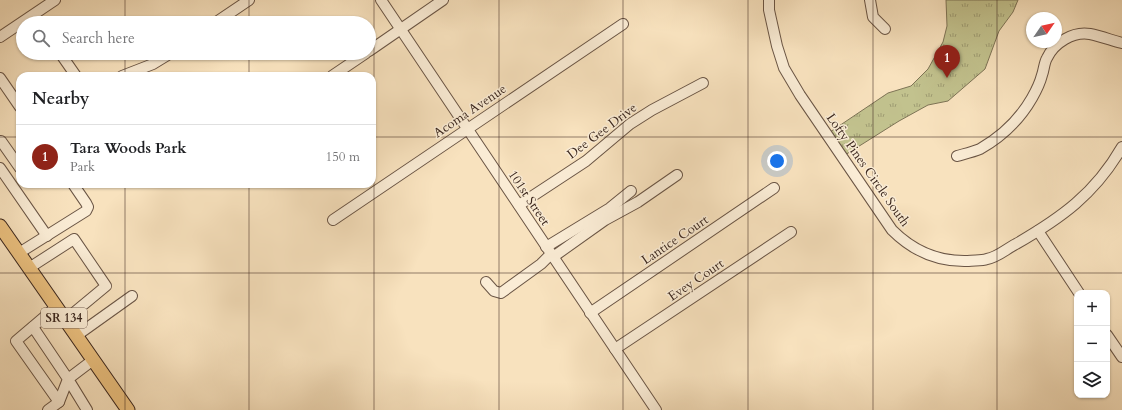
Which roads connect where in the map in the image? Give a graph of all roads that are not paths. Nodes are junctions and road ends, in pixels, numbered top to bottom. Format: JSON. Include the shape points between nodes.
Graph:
{"nodes":[{"id":1,"x":55,"y":0,"type":"edge"},
{"id":2,"x":249,"y":0,"type":"edge"},
{"id":3,"x":381,"y":0,"type":"edge"},
{"id":4,"x":443,"y":0,"type":"edge"},
{"id":5,"x":769,"y":0,"type":"edge"},
{"id":6,"x":870,"y":0,"type":"edge"},
{"id":7,"x":34,"y":14,"type":"joint"},
{"id":8,"x":31,"y":16,"type":"edge"},
{"id":9,"x":225,"y":16,"type":"edge"},
{"id":10,"x":623,"y":24,"type":"dead end"},
{"id":11,"x":16,"y":26,"type":"edge"},
{"id":12,"x":885,"y":29,"type":"dead end"},
{"id":13,"x":401,"y":30,"type":"junction"},
{"id":14,"x":0,"y":37,"type":"edge"},
{"id":15,"x":1122,"y":43,"type":"edge"},
{"id":16,"x":376,"y":46,"type":"edge"},
{"id":17,"x":65,"y":60,"type":"edge"},
{"id":18,"x":160,"y":60,"type":"edge"},
{"id":19,"x":356,"y":60,"type":"edge"},
{"id":20,"x":73,"y":72,"type":"edge"},
{"id":21,"x":132,"y":72,"type":"edge"},
{"id":22,"x":338,"y":72,"type":"edge"},
{"id":23,"x":0,"y":78,"type":"edge"},
{"id":24,"x":703,"y":83,"type":"dead end"},
{"id":25,"x":16,"y":100,"type":"edge"},
{"id":26,"x":467,"y":129,"type":"junction"},
{"id":27,"x":0,"y":142,"type":"edge"},
{"id":28,"x":1122,"y":147,"type":"edge"},
{"id":29,"x":956,"y":156,"type":"dead end"},
{"id":30,"x":16,"y":162,"type":"edge"},
{"id":31,"x":0,"y":168,"type":"edge"},
{"id":32,"x":16,"y":171,"type":"edge"},
{"id":33,"x":677,"y":175,"type":"dead end"},
{"id":34,"x":3,"y":180,"type":"edge"},
{"id":35,"x":77,"y":188,"type":"edge"},
{"id":36,"x":774,"y":188,"type":"dead end"},
{"id":37,"x":631,"y":191,"type":"dead end"},
{"id":38,"x":518,"y":205,"type":"junction"},
{"id":39,"x":333,"y":220,"type":"dead end"},
{"id":40,"x":1,"y":228,"type":"edge"},
{"id":41,"x":1038,"y":231,"type":"junction"},
{"id":42,"x":791,"y":232,"type":"dead end"},
{"id":43,"x":47,"y":236,"type":"junction"},
{"id":44,"x":19,"y":253,"type":"junction"},
{"id":45,"x":550,"y":253,"type":"junction"},
{"id":46,"x":29,"y":268,"type":"junction"},
{"id":47,"x":486,"y":282,"type":"dead end"},
{"id":48,"x":1077,"y":290,"type":"edge"},
{"id":49,"x":132,"y":296,"type":"dead end"},
{"id":50,"x":56,"y":308,"type":"junction"},
{"id":51,"x":590,"y":313,"type":"junction"},
{"id":52,"x":65,"y":320,"type":"junction"},
{"id":53,"x":33,"y":327,"type":"junction"},
{"id":54,"x":76,"y":336,"type":"junction"},
{"id":55,"x":1110,"y":339,"type":"edge"},
{"id":56,"x":615,"y":349,"type":"junction"},
{"id":57,"x":1122,"y":356,"type":"edge"},
{"id":58,"x":93,"y":360,"type":"junction"},
{"id":59,"x":68,"y":379,"type":"junction"},
{"id":60,"x":59,"y":402,"type":"junction"},
{"id":61,"x":48,"y":410,"type":"edge"},
{"id":62,"x":87,"y":410,"type":"edge"},
{"id":63,"x":128,"y":410,"type":"edge"},
{"id":64,"x":656,"y":410,"type":"edge"}],
"edges":[{"from":1,"to":7,"type":"street"},
{"from":2,"to":9,"type":"street"},
{"from":3,"to":13,"type":"street","name":"101st Street"},
{"from":4,"to":13,"type":"street"},
{"from":5,"to":41,"type":"street","name":"Lofty Pines Circle South","via":[[776,46],[784,68],[884,220],[901,239],[927,254],[943,259],[984,260],[997,256]]},
{"from":6,"to":12,"type":"street","via":[[873,17]]},
{"from":7,"to":8,"type":"street"},
{"from":10,"to":26,"type":"street","name":"Acoma Avenue"},
{"from":11,"to":14,"type":"street"},
{"from":13,"to":16,"type":"street"},
{"from":13,"to":26,"type":"street","name":"101st Street"},
{"from":15,"to":29,"type":"street","via":[[1083,33],[1062,41],[1047,58],[1032,98],[1016,120],[994,140],[979,149]]},
{"from":17,"to":20,"type":"street"},
{"from":18,"to":21,"type":"street"},
{"from":19,"to":22,"type":"street"},
{"from":23,"to":25,"type":"street"},
{"from":24,"to":38,"type":"street","name":"Dee Gee Drive","via":[[630,124],[586,160]]},
{"from":26,"to":38,"type":"street","name":"101st Street"},
{"from":26,"to":39,"type":"street","name":"Acoma Avenue"},
{"from":27,"to":30,"type":"street","via":[[2,141]]},
{"from":28,"to":41,"type":"street","name":"Lofty Pines Circle South","via":[[1100,180],[1082,199]]},
{"from":31,"to":34,"type":"street"},
{"from":32,"to":34,"type":"street"},
{"from":33,"to":45,"type":"street","via":[[638,202]]},
{"from":34,"to":43,"type":"street"},
{"from":35,"to":43,"type":"street","via":[[88,207],[86,211]]},
{"from":36,"to":51,"type":"street","name":"Lantice Court"},
{"from":37,"to":45,"type":"street"},
{"from":38,"to":45,"type":"street","name":"101st Street"},
{"from":40,"to":44,"type":"main road","number":"SR 134"},
{"from":41,"to":48,"type":"street"},
{"from":42,"to":56,"type":"street","name":"Evey Court"},
{"from":43,"to":44,"type":"street"},
{"from":44,"to":46,"type":"main road","number":"SR 134"},
{"from":45,"to":47,"type":"street","via":[[541,264],[501,293],[494,291]]},
{"from":45,"to":51,"type":"street","name":"101st Street"},
{"from":46,"to":50,"type":"main road","number":"SR 134"},
{"from":46,"to":52,"type":"street","via":[[74,239],[106,286]]},
{"from":49,"to":54,"type":"street"},
{"from":50,"to":52,"type":"main road","number":"SR 134"},
{"from":50,"to":53,"type":"street"},
{"from":51,"to":56,"type":"street","name":"101st Street"},
{"from":52,"to":54,"type":"main road","number":"SR 134"},
{"from":53,"to":59,"type":"street"},
{"from":53,"to":60,"type":"street","via":[[16,342]]},
{"from":54,"to":58,"type":"main road","number":"SR 134"},
{"from":55,"to":57,"type":"street"},
{"from":56,"to":64,"type":"street","name":"101st Street"},
{"from":58,"to":59,"type":"street"},
{"from":58,"to":63,"type":"main road","number":"SR 134"},
{"from":59,"to":60,"type":"street"},
{"from":59,"to":62,"type":"street"},
{"from":60,"to":61,"type":"street"}]}
